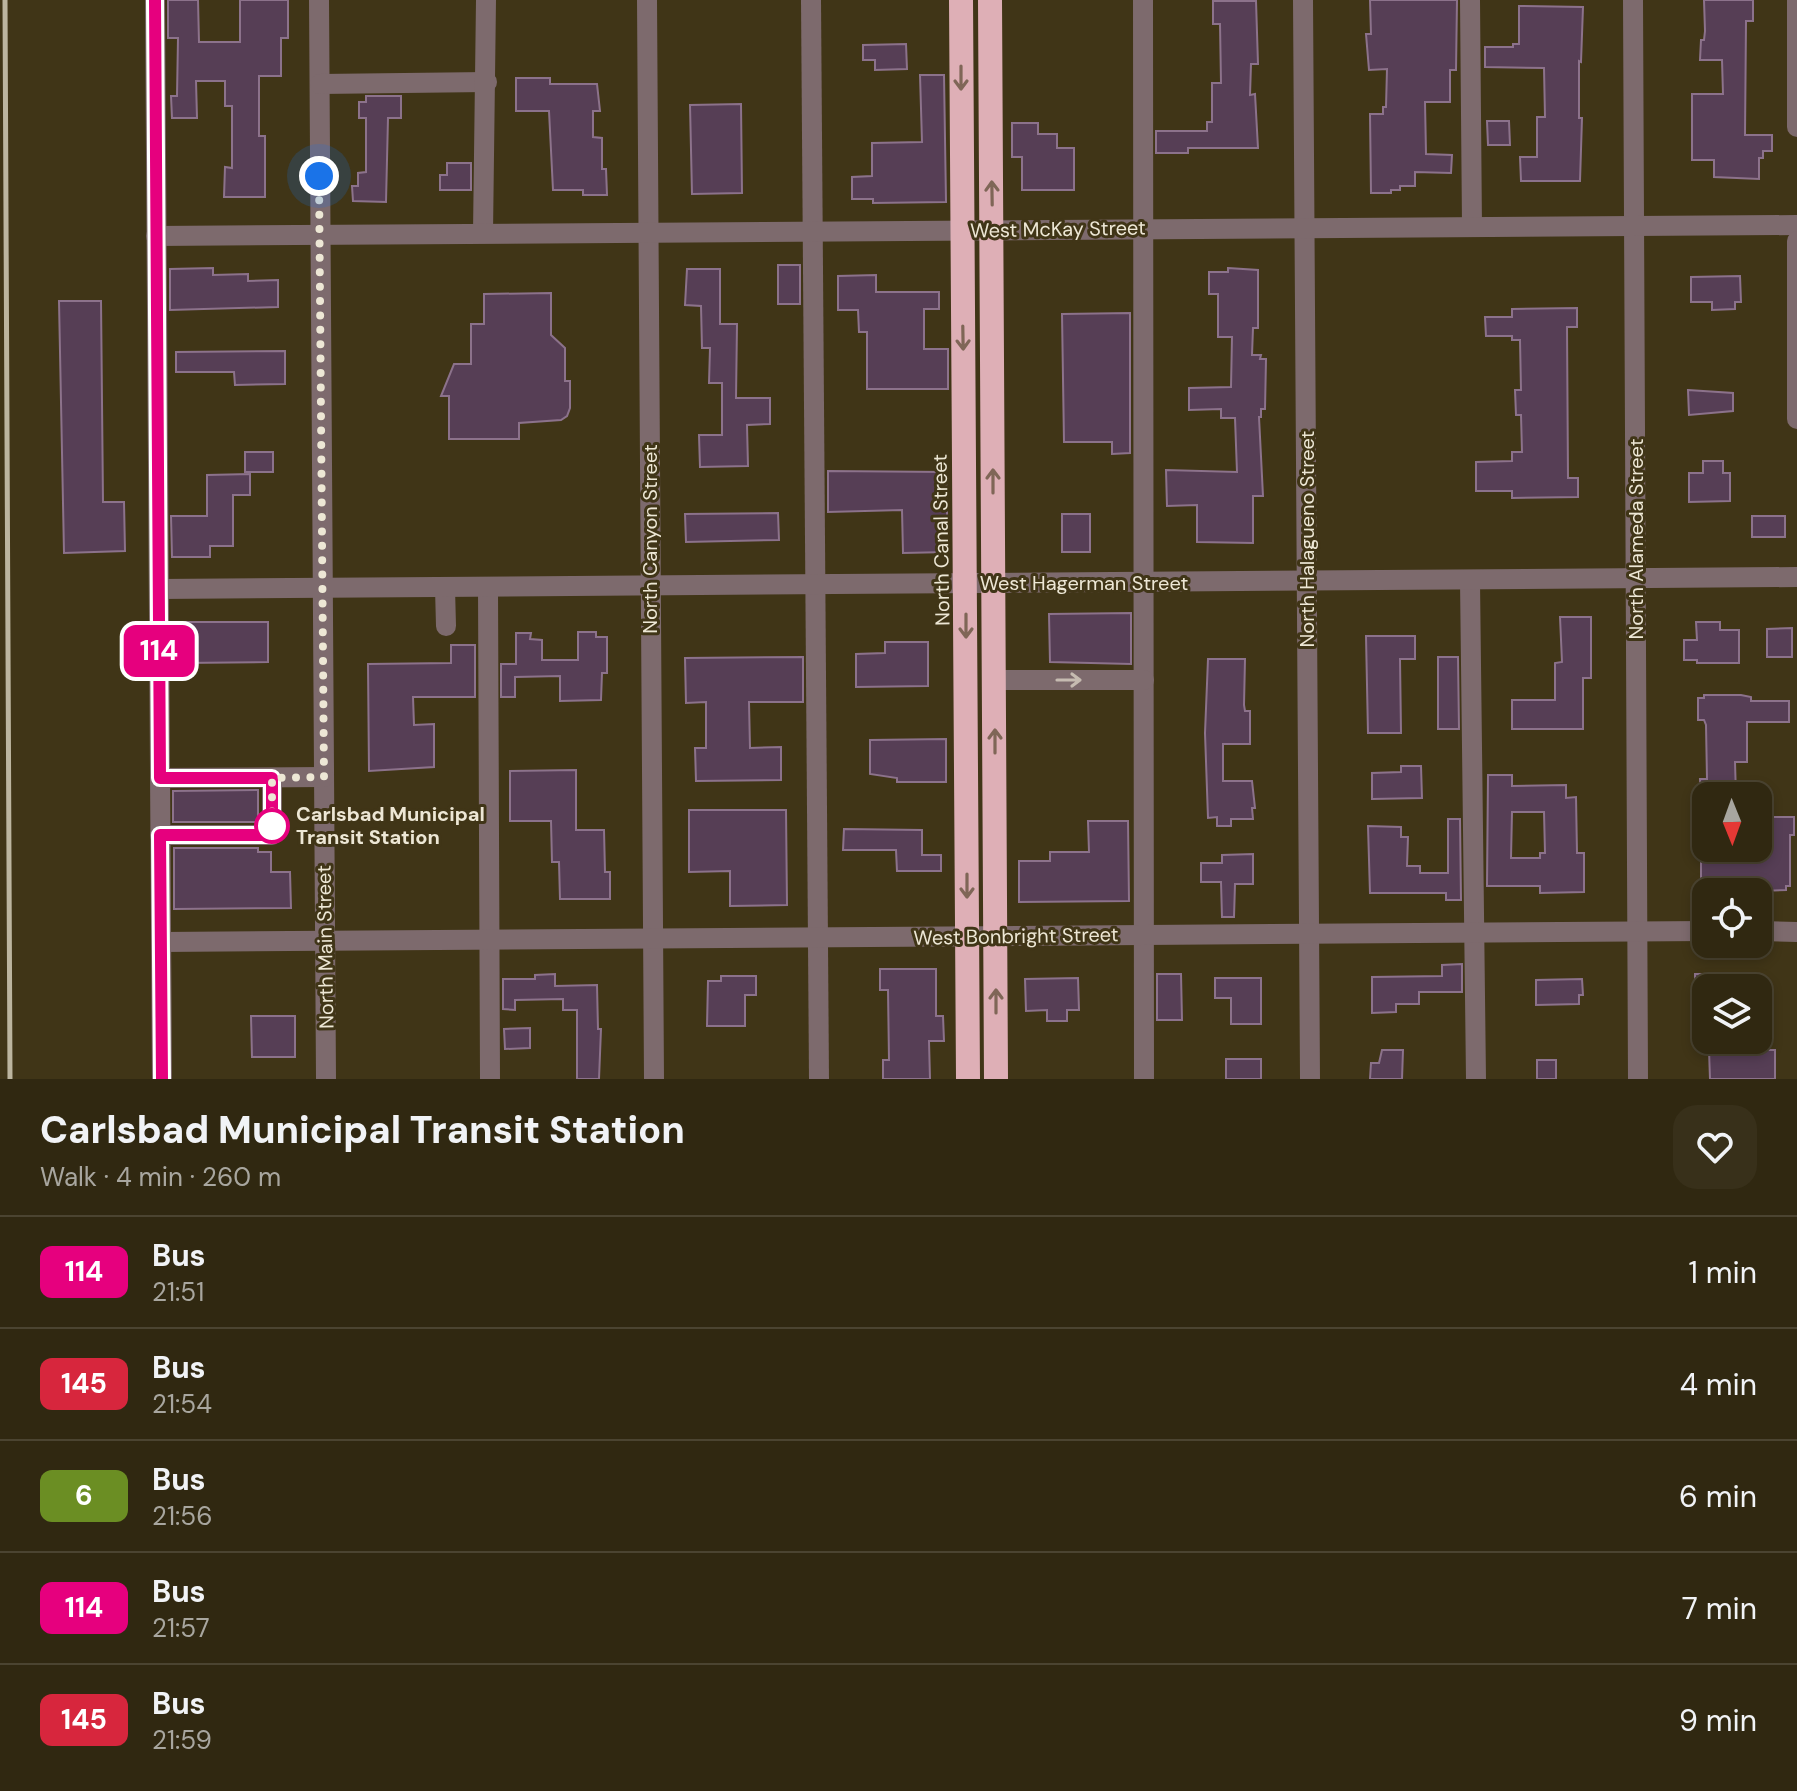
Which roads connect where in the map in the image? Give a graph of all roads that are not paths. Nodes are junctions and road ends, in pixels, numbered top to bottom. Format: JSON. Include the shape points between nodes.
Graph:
{"nodes":[{"id":1,"x":155,"y":0,"type":"edge"},
{"id":2,"x":319,"y":0,"type":"edge"},
{"id":3,"x":486,"y":0,"type":"edge"},
{"id":4,"x":647,"y":0,"type":"edge"},
{"id":5,"x":811,"y":0,"type":"edge"},
{"id":6,"x":961,"y":0,"type":"edge"},
{"id":7,"x":990,"y":0,"type":"edge"},
{"id":8,"x":1143,"y":0,"type":"edge"},
{"id":9,"x":1303,"y":0,"type":"edge"},
{"id":10,"x":1470,"y":0,"type":"edge"},
{"id":11,"x":1633,"y":0,"type":"edge"},
{"id":12,"x":1797,"y":0,"type":"edge"},
{"id":13,"x":487,"y":82,"type":"junction"},
{"id":14,"x":320,"y":84,"type":"junction"},
{"id":15,"x":1797,"y":127,"type":"edge"},
{"id":16,"x":1797,"y":225,"type":"edge"},
{"id":17,"x":1635,"y":226,"type":"junction"},
{"id":18,"x":1306,"y":227,"type":"junction"},
{"id":19,"x":1472,"y":227,"type":"junction"},
{"id":20,"x":1145,"y":228,"type":"junction"},
{"id":21,"x":992,"y":230,"type":"junction"},
{"id":22,"x":813,"y":231,"type":"junction"},
{"id":23,"x":962,"y":231,"type":"junction"},
{"id":24,"x":483,"y":233,"type":"junction"},
{"id":25,"x":648,"y":233,"type":"junction"},
{"id":26,"x":319,"y":234,"type":"junction"},
{"id":27,"x":156,"y":236,"type":"junction"},
{"id":28,"x":1797,"y":241,"type":"edge"},
{"id":29,"x":1797,"y":419,"type":"edge"},
{"id":30,"x":1797,"y":577,"type":"edge"},
{"id":31,"x":1636,"y":579,"type":"junction"},
{"id":32,"x":1307,"y":581,"type":"junction"},
{"id":33,"x":1470,"y":581,"type":"junction"},
{"id":34,"x":965,"y":584,"type":"junction"},
{"id":35,"x":994,"y":584,"type":"junction"},
{"id":36,"x":1145,"y":584,"type":"junction"},
{"id":37,"x":815,"y":585,"type":"junction"},
{"id":38,"x":488,"y":587,"type":"junction"},
{"id":39,"x":651,"y":587,"type":"junction"},
{"id":40,"x":445,"y":588,"type":"junction"},
{"id":41,"x":159,"y":589,"type":"junction"},
{"id":42,"x":322,"y":589,"type":"junction"},
{"id":43,"x":446,"y":626,"type":"dead end"},
{"id":44,"x":994,"y":680,"type":"junction"},
{"id":45,"x":1144,"y":680,"type":"junction"},
{"id":46,"x":324,"y":777,"type":"junction"},
{"id":47,"x":160,"y":778,"type":"junction"},
{"id":48,"x":272,"y":778,"type":"junction"},
{"id":49,"x":160,"y":835,"type":"junction"},
{"id":50,"x":1637,"y":931,"type":"junction"},
{"id":51,"x":1692,"y":931,"type":"edge"},
{"id":52,"x":1772,"y":931,"type":"edge"},
{"id":53,"x":1797,"y":932,"type":"edge"},
{"id":54,"x":1476,"y":933,"type":"junction"},
{"id":55,"x":1309,"y":934,"type":"junction"},
{"id":56,"x":1144,"y":935,"type":"junction"},
{"id":57,"x":967,"y":937,"type":"junction"},
{"id":58,"x":996,"y":937,"type":"junction"},
{"id":59,"x":818,"y":939,"type":"junction"},
{"id":60,"x":491,"y":941,"type":"junction"},
{"id":61,"x":653,"y":941,"type":"junction"},
{"id":62,"x":162,"y":942,"type":"junction"},
{"id":63,"x":325,"y":942,"type":"junction"},
{"id":64,"x":162,"y":1079,"type":"edge"},
{"id":65,"x":326,"y":1079,"type":"edge"},
{"id":66,"x":490,"y":1079,"type":"edge"},
{"id":67,"x":654,"y":1079,"type":"edge"},
{"id":68,"x":819,"y":1079,"type":"edge"},
{"id":69,"x":968,"y":1079,"type":"edge"},
{"id":70,"x":996,"y":1079,"type":"edge"},
{"id":71,"x":1144,"y":1079,"type":"edge"},
{"id":72,"x":1310,"y":1079,"type":"edge"},
{"id":73,"x":1476,"y":1079,"type":"edge"},
{"id":74,"x":1638,"y":1079,"type":"edge"}],
"edges":[{"from":1,"to":27,"type":"street"},
{"from":2,"to":14,"type":"street","name":"North Main Street"},
{"from":3,"to":13,"type":"street"},
{"from":4,"to":25,"type":"street","name":"North Canyon Street"},
{"from":5,"to":22,"type":"street"},
{"from":6,"to":23,"type":"highway","name":"North Canal Street","one_way":true},
{"from":21,"to":7,"type":"highway","one_way":true},
{"from":8,"to":20,"type":"street"},
{"from":9,"to":18,"type":"street","name":"North Halagueno Street"},
{"from":10,"to":19,"type":"street"},
{"from":11,"to":17,"type":"street","name":"North Alameda Street"},
{"from":12,"to":15,"type":"street"},
{"from":13,"to":14,"type":"street"},
{"from":13,"to":24,"type":"street"},
{"from":14,"to":26,"type":"street","name":"North Main Street"},
{"from":16,"to":17,"type":"street","name":"West McKay Street"},
{"from":17,"to":19,"type":"street","name":"West McKay Street"},
{"from":17,"to":31,"type":"street","name":"North Alameda Street"},
{"from":18,"to":19,"type":"street","name":"West McKay Street"},
{"from":18,"to":20,"type":"street","name":"West McKay Street"},
{"from":18,"to":32,"type":"street","name":"North Halagueno Street"},
{"from":20,"to":21,"type":"street","name":"West McKay Street"},
{"from":20,"to":36,"type":"street"},
{"from":21,"to":23,"type":"street","name":"West McKay Street"},
{"from":35,"to":21,"type":"highway","one_way":true},
{"from":22,"to":23,"type":"street","name":"West McKay Street"},
{"from":22,"to":25,"type":"street","name":"West McKay Street"},
{"from":22,"to":37,"type":"street"},
{"from":23,"to":34,"type":"highway","name":"North Canal Street","one_way":true},
{"from":24,"to":25,"type":"street","name":"West McKay Street"},
{"from":24,"to":26,"type":"street","name":"West McKay Street"},
{"from":25,"to":39,"type":"street","name":"North Canyon Street"},
{"from":26,"to":27,"type":"street","name":"West McKay Street"},
{"from":26,"to":42,"type":"street","name":"North Main Street"},
{"from":27,"to":41,"type":"street"},
{"from":28,"to":29,"type":"street"},
{"from":30,"to":31,"type":"street","name":"West Hagerman Street"},
{"from":31,"to":33,"type":"street","name":"West Hagerman Street"},
{"from":31,"to":50,"type":"street","name":"North Alameda Street"},
{"from":32,"to":33,"type":"street","name":"West Hagerman Street"},
{"from":32,"to":36,"type":"street","name":"West Hagerman Street"},
{"from":32,"to":55,"type":"street","name":"North Halagueno Street"},
{"from":33,"to":54,"type":"street"},
{"from":34,"to":35,"type":"street","name":"West Hagerman Street"},
{"from":34,"to":37,"type":"street","name":"West Hagerman Street"},
{"from":34,"to":57,"type":"highway","name":"North Canal Street","one_way":true},
{"from":35,"to":36,"type":"street","name":"West Hagerman Street"},
{"from":35,"to":44,"type":"highway"},
{"from":36,"to":45,"type":"street"},
{"from":37,"to":39,"type":"street","name":"West Hagerman Street"},
{"from":37,"to":59,"type":"street"},
{"from":38,"to":39,"type":"street","name":"West Hagerman Street"},
{"from":38,"to":40,"type":"street","name":"West Hagerman Street"},
{"from":38,"to":60,"type":"street"},
{"from":39,"to":61,"type":"street","name":"North Canyon Street"},
{"from":40,"to":42,"type":"street","name":"West Hagerman Street"},
{"from":40,"to":43,"type":"street"},
{"from":41,"to":42,"type":"street","name":"West Hagerman Street"},
{"from":41,"to":47,"type":"street"},
{"from":42,"to":46,"type":"street","name":"North Main Street"},
{"from":44,"to":45,"type":"street","one_way":true},
{"from":58,"to":44,"type":"highway","one_way":true},
{"from":45,"to":56,"type":"street"},
{"from":46,"to":48,"type":"street"},
{"from":46,"to":63,"type":"street","name":"North Main Street"},
{"from":47,"to":48,"type":"street"},
{"from":47,"to":49,"type":"street"},
{"from":48,"to":49,"type":"street","via":[[272,835]]},
{"from":49,"to":62,"type":"street"},
{"from":50,"to":51,"type":"street","name":"West Bonbright Street"},
{"from":50,"to":54,"type":"street","name":"West Bonbright Street"},
{"from":50,"to":74,"type":"street","name":"North Alameda Street"},
{"from":52,"to":53,"type":"street"},
{"from":54,"to":55,"type":"street","name":"West Bonbright Street"},
{"from":54,"to":73,"type":"street"},
{"from":55,"to":56,"type":"street","name":"West Bonbright Street"},
{"from":55,"to":72,"type":"street","name":"North Halagueno Street"},
{"from":56,"to":58,"type":"street","name":"West Bonbright Street"},
{"from":56,"to":71,"type":"street"},
{"from":57,"to":58,"type":"street","name":"West Bonbright Street"},
{"from":57,"to":59,"type":"street","name":"West Bonbright Street"},
{"from":57,"to":69,"type":"highway","name":"North Canal Street"},
{"from":70,"to":58,"type":"highway","one_way":true},
{"from":59,"to":61,"type":"street","name":"West Bonbright Street"},
{"from":59,"to":68,"type":"street"},
{"from":60,"to":61,"type":"street","name":"West Bonbright Street"},
{"from":60,"to":63,"type":"street","name":"West Bonbright Street"},
{"from":60,"to":66,"type":"street"},
{"from":61,"to":67,"type":"street","name":"North Canyon Street"},
{"from":62,"to":63,"type":"street","name":"West Bonbright Street"},
{"from":62,"to":64,"type":"street"},
{"from":63,"to":65,"type":"street","name":"North Main Street"}]}
